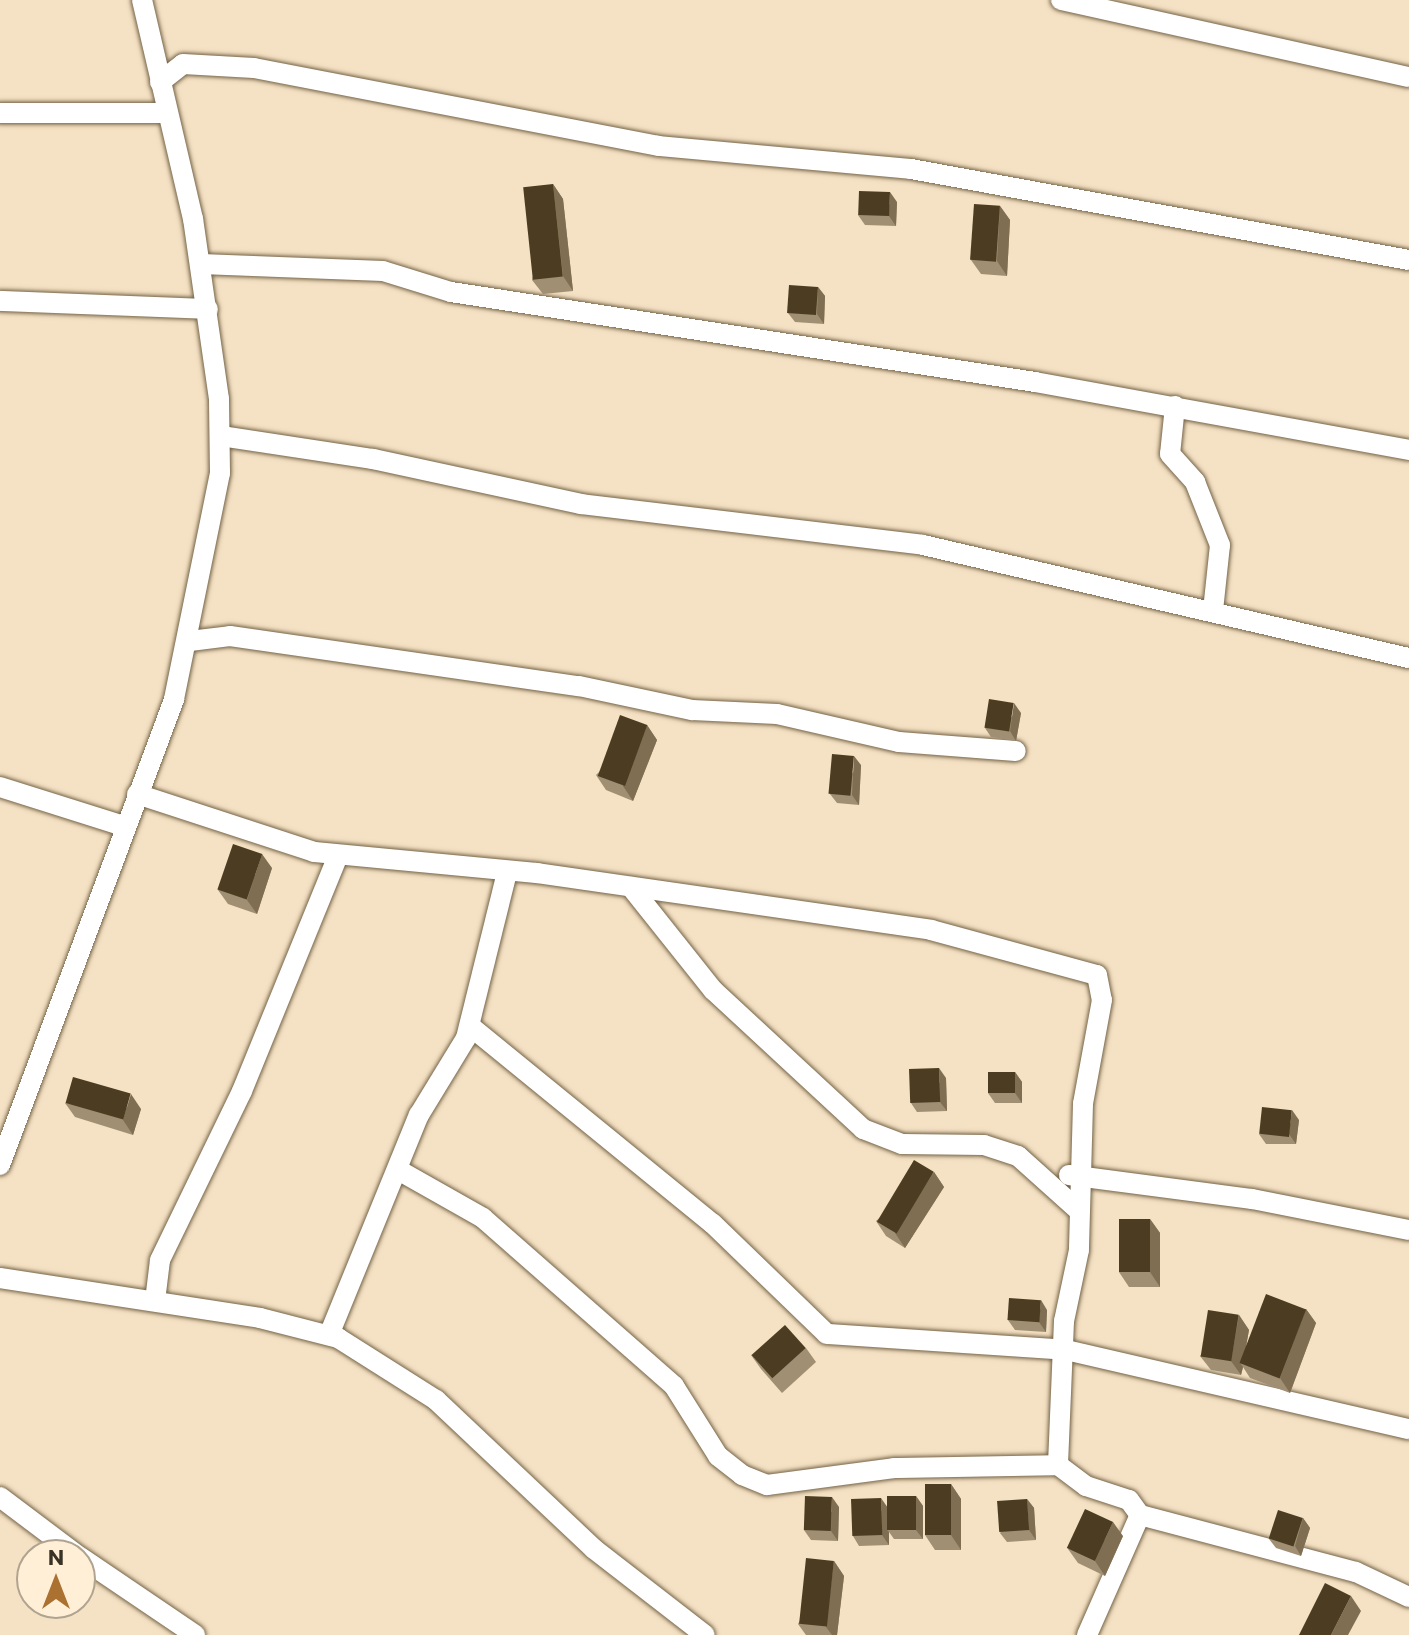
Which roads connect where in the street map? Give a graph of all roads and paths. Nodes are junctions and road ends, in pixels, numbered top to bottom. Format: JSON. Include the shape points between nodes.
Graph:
{"nodes":[{"id":1,"x":142,"y":0,"type":"edge"},
{"id":2,"x":1061,"y":0,"type":"edge"},
{"id":3,"x":1409,"y":77,"type":"edge"},
{"id":4,"x":160,"y":82,"type":"junction"},
{"id":5,"x":0,"y":113,"type":"edge"},
{"id":6,"x":167,"y":113,"type":"junction"},
{"id":7,"x":1409,"y":260,"type":"edge"},
{"id":8,"x":201,"y":264,"type":"junction"},
{"id":9,"x":0,"y":301,"type":"edge"},
{"id":10,"x":208,"y":309,"type":"junction"},
{"id":11,"x":1175,"y":406,"type":"junction"},
{"id":12,"x":221,"y":436,"type":"junction"},
{"id":13,"x":1409,"y":450,"type":"edge"},
{"id":14,"x":1213,"y":611,"type":"junction"},
{"id":15,"x":190,"y":641,"type":"junction"},
{"id":16,"x":1409,"y":658,"type":"edge"},
{"id":17,"x":1016,"y":751,"type":"dead end"},
{"id":18,"x":0,"y":787,"type":"edge"},
{"id":19,"x":137,"y":794,"type":"junction"},
{"id":20,"x":124,"y":826,"type":"junction"},
{"id":21,"x":338,"y":856,"type":"junction"},
{"id":22,"x":507,"y":872,"type":"junction"},
{"id":23,"x":631,"y":887,"type":"junction"},
{"id":24,"x":470,"y":1026,"type":"junction"},
{"id":25,"x":0,"y":1165,"type":"edge"},
{"id":26,"x":400,"y":1171,"type":"junction"},
{"id":27,"x":1045,"y":1174,"type":"junction"},
{"id":28,"x":1081,"y":1176,"type":"junction"},
{"id":29,"x":1077,"y":1209,"type":"junction"},
{"id":30,"x":1409,"y":1230,"type":"edge"},
{"id":31,"x":0,"y":1278,"type":"edge"},
{"id":32,"x":155,"y":1301,"type":"junction"},
{"id":33,"x":329,"y":1335,"type":"junction"},
{"id":34,"x":1066,"y":1350,"type":"junction"},
{"id":35,"x":1409,"y":1429,"type":"edge"},
{"id":36,"x":1058,"y":1465,"type":"junction"},
{"id":37,"x":0,"y":1497,"type":"edge"},
{"id":38,"x":1140,"y":1515,"type":"junction"},
{"id":39,"x":56,"y":1539,"type":"edge"},
{"id":40,"x":96,"y":1568,"type":"edge"},
{"id":41,"x":1409,"y":1597,"type":"edge"},
{"id":42,"x":195,"y":1635,"type":"edge"},
{"id":43,"x":705,"y":1635,"type":"edge"},
{"id":44,"x":1087,"y":1635,"type":"edge"}],
"edges":[{"from":1,"to":4,"type":"street"},
{"from":2,"to":3,"type":"street"},
{"from":4,"to":6,"type":"street"},
{"from":4,"to":7,"type":"street","via":[[183,64],[254,68],[659,146],[911,169]]},
{"from":5,"to":6,"type":"street"},
{"from":6,"to":8,"type":"street"},
{"from":8,"to":10,"type":"street"},
{"from":8,"to":11,"type":"street","via":[[383,271],[451,292]]},
{"from":9,"to":10,"type":"street"},
{"from":10,"to":12,"type":"street"},
{"from":11,"to":13,"type":"street"},
{"from":11,"to":14,"type":"street","via":[[1170,454],[1195,482],[1220,545]]},
{"from":12,"to":14,"type":"street","via":[[373,459],[581,504],[923,545]]},
{"from":12,"to":15,"type":"street","via":[[213,531]]},
{"from":14,"to":16,"type":"street"},
{"from":15,"to":17,"type":"street","via":[[230,636],[579,686],[692,710],[777,714],[899,742]]},
{"from":15,"to":19,"type":"street"},
{"from":18,"to":20,"type":"street"},
{"from":19,"to":20,"type":"street"},
{"from":19,"to":21,"type":"street"},
{"from":20,"to":25,"type":"street"},
{"from":21,"to":22,"type":"street"},
{"from":21,"to":32,"type":"street","via":[[242,1091],[160,1260]]},
{"from":22,"to":23,"type":"street"},
{"from":22,"to":24,"type":"street"},
{"from":23,"to":27,"type":"street","via":[[713,990],[863,1129],[902,1144],[984,1145]]},
{"from":23,"to":28,"type":"street","via":[[931,930],[1097,975],[1102,1000],[1083,1104]]},
{"from":24,"to":26,"type":"street","via":[[419,1115]]},
{"from":24,"to":34,"type":"street","via":[[713,1224],[827,1334]]},
{"from":26,"to":33,"type":"street"},
{"from":26,"to":36,"type":"street","via":[[483,1218],[674,1386],[712,1448],[742,1475],[767,1485],[894,1468]]},
{"from":27,"to":28,"type":"street"},
{"from":27,"to":29,"type":"street"},
{"from":28,"to":29,"type":"street"},
{"from":28,"to":30,"type":"street"},
{"from":29,"to":34,"type":"street","via":[[1079,1250]]},
{"from":31,"to":32,"type":"street"},
{"from":32,"to":33,"type":"street"},
{"from":33,"to":43,"type":"street","via":[[436,1400],[594,1549]]},
{"from":34,"to":35,"type":"street"},
{"from":34,"to":36,"type":"street"},
{"from":36,"to":38,"type":"street","via":[[1086,1486],[1129,1500]]},
{"from":37,"to":39,"type":"street"},
{"from":38,"to":41,"type":"street","via":[[1356,1572]]},
{"from":38,"to":44,"type":"street"},
{"from":40,"to":42,"type":"street"}]}
